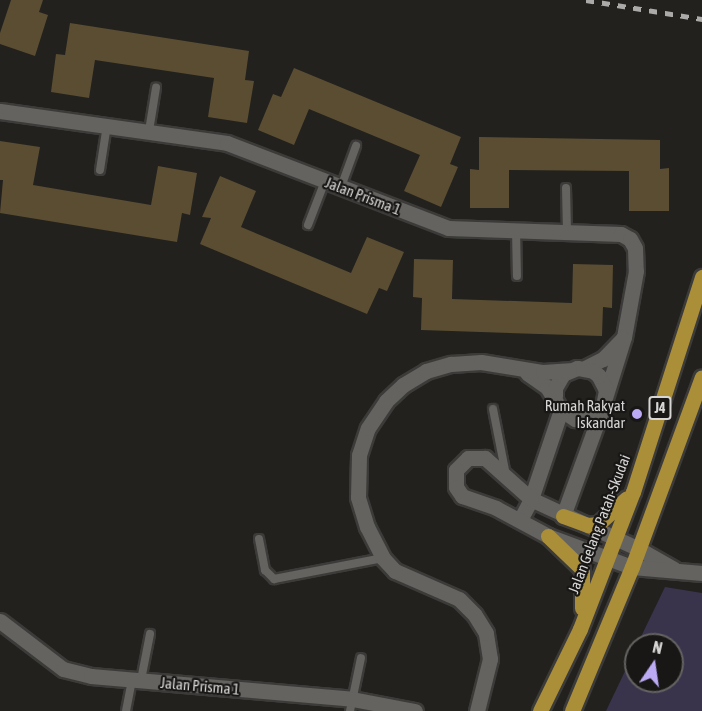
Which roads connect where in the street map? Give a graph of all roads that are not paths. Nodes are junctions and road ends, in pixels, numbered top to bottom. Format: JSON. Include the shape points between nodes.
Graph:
{"nodes":[{"id":1,"x":156,"y":88,"type":"dead end"},
{"id":2,"x":0,"y":111,"type":"edge"},
{"id":3,"x":107,"y":125,"type":"junction"},
{"id":4,"x":148,"y":131,"type":"junction"},
{"id":5,"x":356,"y":146,"type":"dead end"},
{"id":6,"x":100,"y":170,"type":"dead end"},
{"id":7,"x":325,"y":181,"type":"junction"},
{"id":8,"x":341,"y":187,"type":"junction"},
{"id":9,"x":566,"y":188,"type":"dead end"},
{"id":10,"x":308,"y":225,"type":"dead end"},
{"id":11,"x":516,"y":230,"type":"junction"},
{"id":12,"x":567,"y":231,"type":"junction"},
{"id":13,"x":517,"y":276,"type":"dead end"},
{"id":14,"x":702,"y":277,"type":"edge"},
{"id":15,"x":624,"y":337,"type":"junction"},
{"id":16,"x":585,"y":368,"type":"junction"},
{"id":17,"x":521,"y":370,"type":"junction"},
{"id":18,"x":569,"y":370,"type":"junction"},
{"id":19,"x":702,"y":377,"type":"edge"},
{"id":20,"x":555,"y":396,"type":"junction"},
{"id":21,"x":604,"y":402,"type":"junction"},
{"id":22,"x":493,"y":409,"type":"dead end"},
{"id":23,"x":561,"y":411,"type":"junction"},
{"id":24,"x":506,"y":476,"type":"junction"},
{"id":25,"x":633,"y":492,"type":"junction"},
{"id":26,"x":531,"y":499,"type":"junction"},
{"id":27,"x":562,"y":516,"type":"junction"},
{"id":28,"x":520,"y":520,"type":"junction"},
{"id":29,"x":548,"y":536,"type":"junction"},
{"id":30,"x":613,"y":538,"type":"junction"},
{"id":31,"x":259,"y":539,"type":"dead end"},
{"id":32,"x":639,"y":549,"type":"junction"},
{"id":33,"x":606,"y":557,"type":"junction"},
{"id":34,"x":383,"y":558,"type":"junction"},
{"id":35,"x":632,"y":567,"type":"junction"},
{"id":36,"x":674,"y":569,"type":"junction"},
{"id":37,"x":702,"y":573,"type":"edge"},
{"id":38,"x":0,"y":621,"type":"edge"},
{"id":39,"x":580,"y":629,"type":"junction"},
{"id":40,"x":150,"y":634,"type":"dead end"},
{"id":41,"x":361,"y":658,"type":"dead end"},
{"id":42,"x":137,"y":680,"type":"junction"},
{"id":43,"x":351,"y":705,"type":"edge"},
{"id":44,"x":126,"y":711,"type":"edge"},
{"id":45,"x":415,"y":711,"type":"edge"},
{"id":46,"x":477,"y":711,"type":"edge"},
{"id":47,"x":540,"y":711,"type":"edge"},
{"id":48,"x":572,"y":711,"type":"edge"}],
"edges":[{"from":1,"to":4,"type":"lane"},
{"from":2,"to":3,"type":"street","name":"Jalan Prisma 1"},
{"from":3,"to":4,"type":"street","name":"Jalan Prisma 1"},
{"from":3,"to":6,"type":"lane"},
{"from":4,"to":7,"type":"street","name":"Jalan Prisma 1","via":[[227,143]]},
{"from":5,"to":8,"type":"lane"},
{"from":7,"to":8,"type":"street","name":"Jalan Prisma 1"},
{"from":7,"to":10,"type":"lane"},
{"from":8,"to":11,"type":"street","name":"Jalan Prisma 1","via":[[448,228]]},
{"from":9,"to":12,"type":"lane"},
{"from":11,"to":12,"type":"street","name":"Jalan Prisma 1"},
{"from":11,"to":13,"type":"lane"},
{"from":12,"to":15,"type":"street","name":"Jalan Prisma 1","via":[[621,234],[635,248],[636,271]]},
{"from":14,"to":25,"type":"main road","name":"Jalan Gelang Patah-Skudai","number":"J4"},
{"from":15,"to":16,"type":"street","via":[[603,359]]},
{"from":15,"to":21,"type":"street","name":"Jalan Prisma 1"},
{"from":16,"to":18,"type":"street"},
{"from":16,"to":21,"type":"street","via":[[604,382]]},
{"from":17,"to":18,"type":"street"},
{"from":17,"to":20,"type":"street","via":[[540,380]]},
{"from":17,"to":34,"type":"street","via":[[481,362],[451,364],[426,371],[386,401],[368,428],[358,455],[358,497],[367,527]]},
{"from":18,"to":20,"type":"street","via":[[558,381]]},
{"from":19,"to":32,"type":"main road","number":"J4"},
{"from":20,"to":23,"type":"street"},
{"from":21,"to":23,"type":"street","via":[[598,412],[583,419]]},
{"from":21,"to":27,"type":"street","name":"Jalan Prisma 1"},
{"from":22,"to":24,"type":"lane"},
{"from":23,"to":26,"type":"street"},
{"from":24,"to":26,"type":"street"},
{"from":24,"to":28,"type":"street","via":[[490,460],[476,456],[461,463],[454,478],[462,496]]},
{"from":25,"to":27,"type":"main road","via":[[598,524],[588,525]]},
{"from":25,"to":30,"type":"main road","name":"Jalan Gelang Patah-Skudai","number":"J4"},
{"from":26,"to":27,"type":"street"},
{"from":26,"to":28,"type":"street"},
{"from":27,"to":30,"type":"street"},
{"from":28,"to":29,"type":"street"},
{"from":29,"to":33,"type":"street"},
{"from":29,"to":39,"type":"main road","via":[[582,569]]},
{"from":30,"to":32,"type":"street"},
{"from":30,"to":33,"type":"main road","name":"Jalan Gelang Patah-Skudai","number":"J4"},
{"from":31,"to":34,"type":"lane","via":[[265,570],[274,579]]},
{"from":32,"to":35,"type":"main road","number":"J4"},
{"from":32,"to":36,"type":"street"},
{"from":33,"to":35,"type":"street"},
{"from":33,"to":39,"type":"main road","name":"Jalan Gelang Patah-Skudai","number":"J4"},
{"from":34,"to":46,"type":"street","via":[[395,571],[459,599],[486,633],[490,659]]},
{"from":35,"to":36,"type":"street"},
{"from":35,"to":48,"type":"main road","number":"J4"},
{"from":36,"to":37,"type":"street"},
{"from":38,"to":42,"type":"street","name":"Jalan Prisma 1","via":[[63,669]]},
{"from":39,"to":47,"type":"main road","name":"Jalan Gelang Patah-Skudai","number":"J4"},
{"from":40,"to":42,"type":"lane"},
{"from":41,"to":43,"type":"lane"},
{"from":42,"to":43,"type":"street","name":"Jalan Prisma 1"},
{"from":42,"to":44,"type":"lane"},
{"from":43,"to":45,"type":"street","name":"Jalan Prisma 1"}]}
